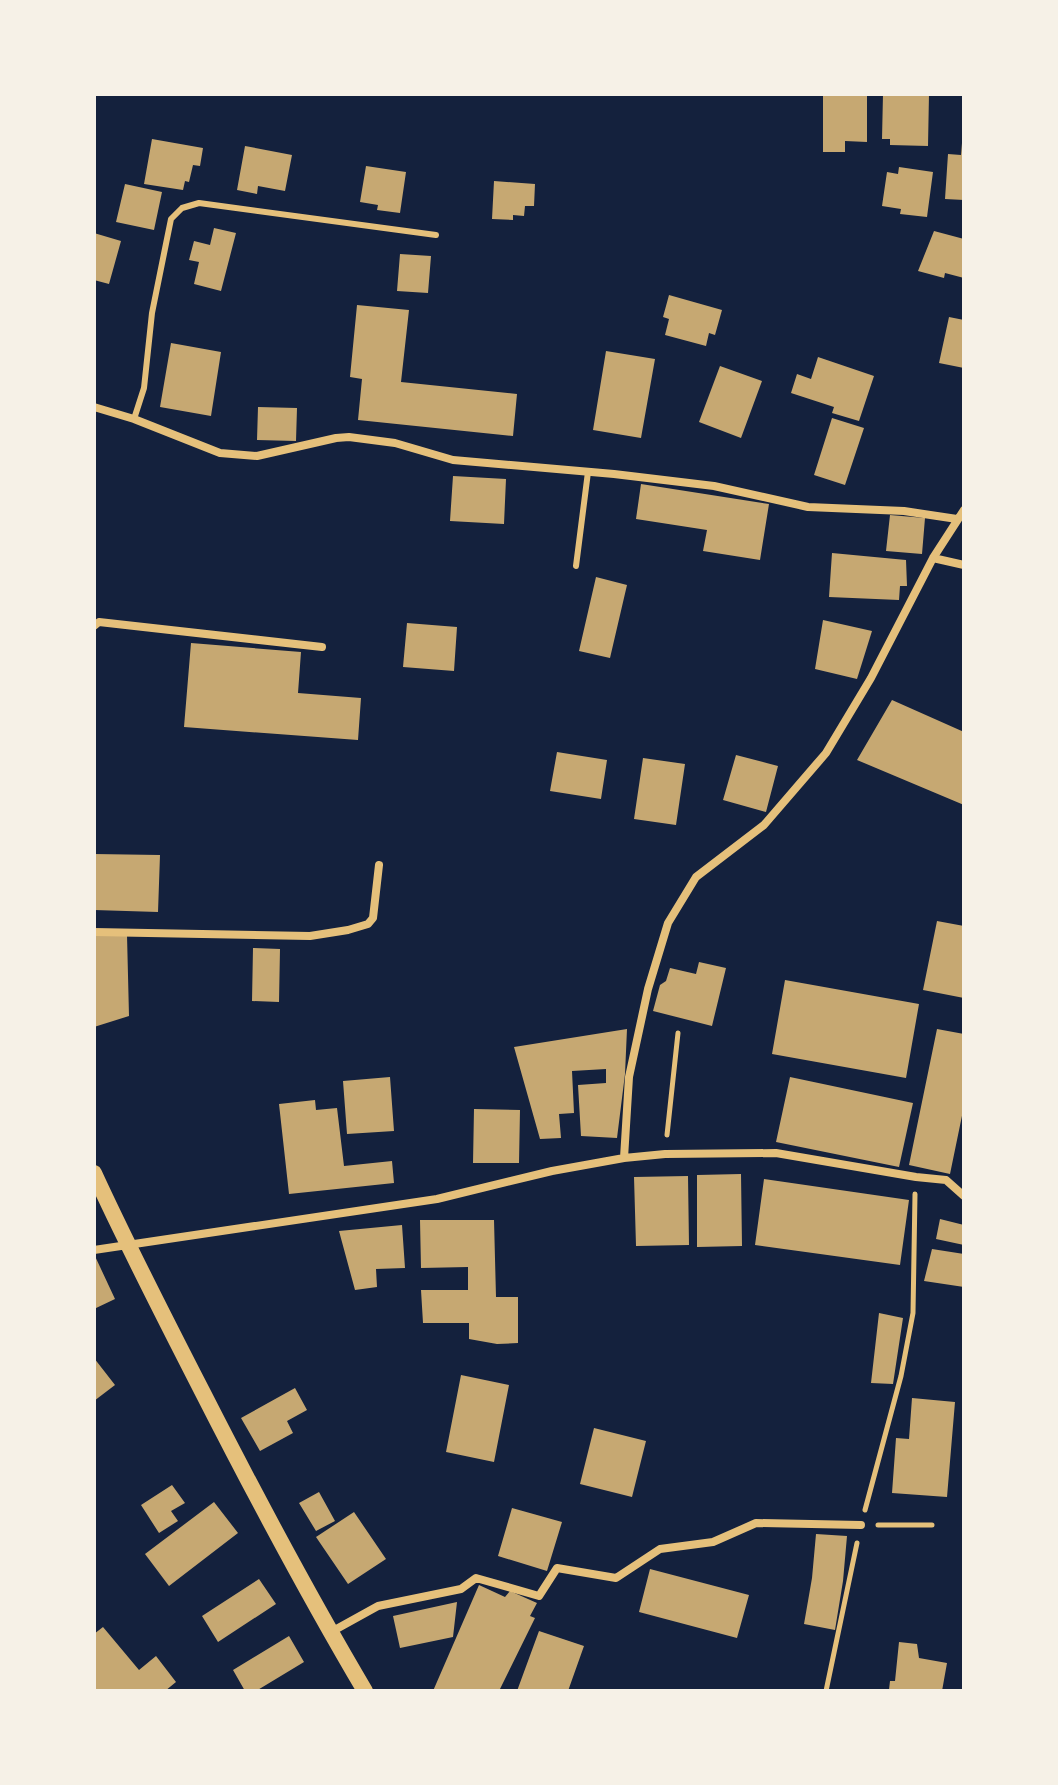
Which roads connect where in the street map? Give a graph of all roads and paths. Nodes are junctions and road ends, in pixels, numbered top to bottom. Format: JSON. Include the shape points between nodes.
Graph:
{"nodes":[{"id":1,"x":436,"y":235,"type":"dead end"},
{"id":2,"x":94,"y":407,"type":"edge"},
{"id":3,"x":134,"y":419,"type":"junction"},
{"id":4,"x":588,"y":472,"type":"junction"},
{"id":5,"x":964,"y":510,"type":"edge"},
{"id":6,"x":957,"y":519,"type":"junction"},
{"id":7,"x":933,"y":558,"type":"junction"},
{"id":8,"x":964,"y":565,"type":"edge"},
{"id":9,"x":576,"y":566,"type":"dead end"},
{"id":10,"x":94,"y":626,"type":"edge"},
{"id":11,"x":322,"y":647,"type":"dead end"},
{"id":12,"x":379,"y":865,"type":"dead end"},
{"id":13,"x":94,"y":932,"type":"edge"},
{"id":14,"x":678,"y":1033,"type":"dead end"},
{"id":15,"x":665,"y":1154,"type":"junction"},
{"id":16,"x":624,"y":1158,"type":"junction"},
{"id":17,"x":94,"y":1173,"type":"edge"},
{"id":18,"x":916,"y":1177,"type":"junction"},
{"id":19,"x":964,"y":1196,"type":"edge"},
{"id":20,"x":127,"y":1245,"type":"junction"},
{"id":21,"x":94,"y":1250,"type":"edge"},
{"id":22,"x":861,"y":1525,"type":"junction"},
{"id":23,"x":932,"y":1525,"type":"dead end"},
{"id":24,"x":331,"y":1633,"type":"junction"},
{"id":25,"x":365,"y":1691,"type":"edge"},
{"id":26,"x":826,"y":1691,"type":"edge"}],
"edges":[{"from":1,"to":3,"type":"lane","via":[[199,203],[182,208],[171,219],[144,388]]},
{"from":2,"to":3,"type":"street"},
{"from":3,"to":4,"type":"street","via":[[220,453],[257,456],[349,437],[395,443],[453,460]]},
{"from":4,"to":6,"type":"street","via":[[714,486],[808,507]]},
{"from":4,"to":9,"type":"lane"},
{"from":5,"to":6,"type":"street"},
{"from":6,"to":7,"type":"street"},
{"from":7,"to":8,"type":"street"},
{"from":7,"to":16,"type":"street","via":[[826,753],[764,825],[696,877],[668,923],[629,1077]]},
{"from":10,"to":11,"type":"street","via":[[99,622]]},
{"from":12,"to":13,"type":"street","via":[[373,918],[348,930],[310,936]]},
{"from":14,"to":15,"type":"path"},
{"from":15,"to":16,"type":"street"},
{"from":15,"to":18,"type":"street","via":[[776,1153]]},
{"from":16,"to":20,"type":"street","via":[[437,1199]]},
{"from":17,"to":20,"type":"main road"},
{"from":18,"to":19,"type":"street","via":[[946,1180]]},
{"from":18,"to":22,"type":"path","via":[[913,1313]]},
{"from":20,"to":21,"type":"street"},
{"from":20,"to":24,"type":"main road"},
{"from":22,"to":23,"type":"path"},
{"from":22,"to":24,"type":"street","via":[[756,1523],[713,1542],[660,1549],[616,1578],[557,1568],[539,1596],[476,1578],[461,1589],[378,1606]]},
{"from":22,"to":26,"type":"path"},
{"from":24,"to":25,"type":"main road"}]}
